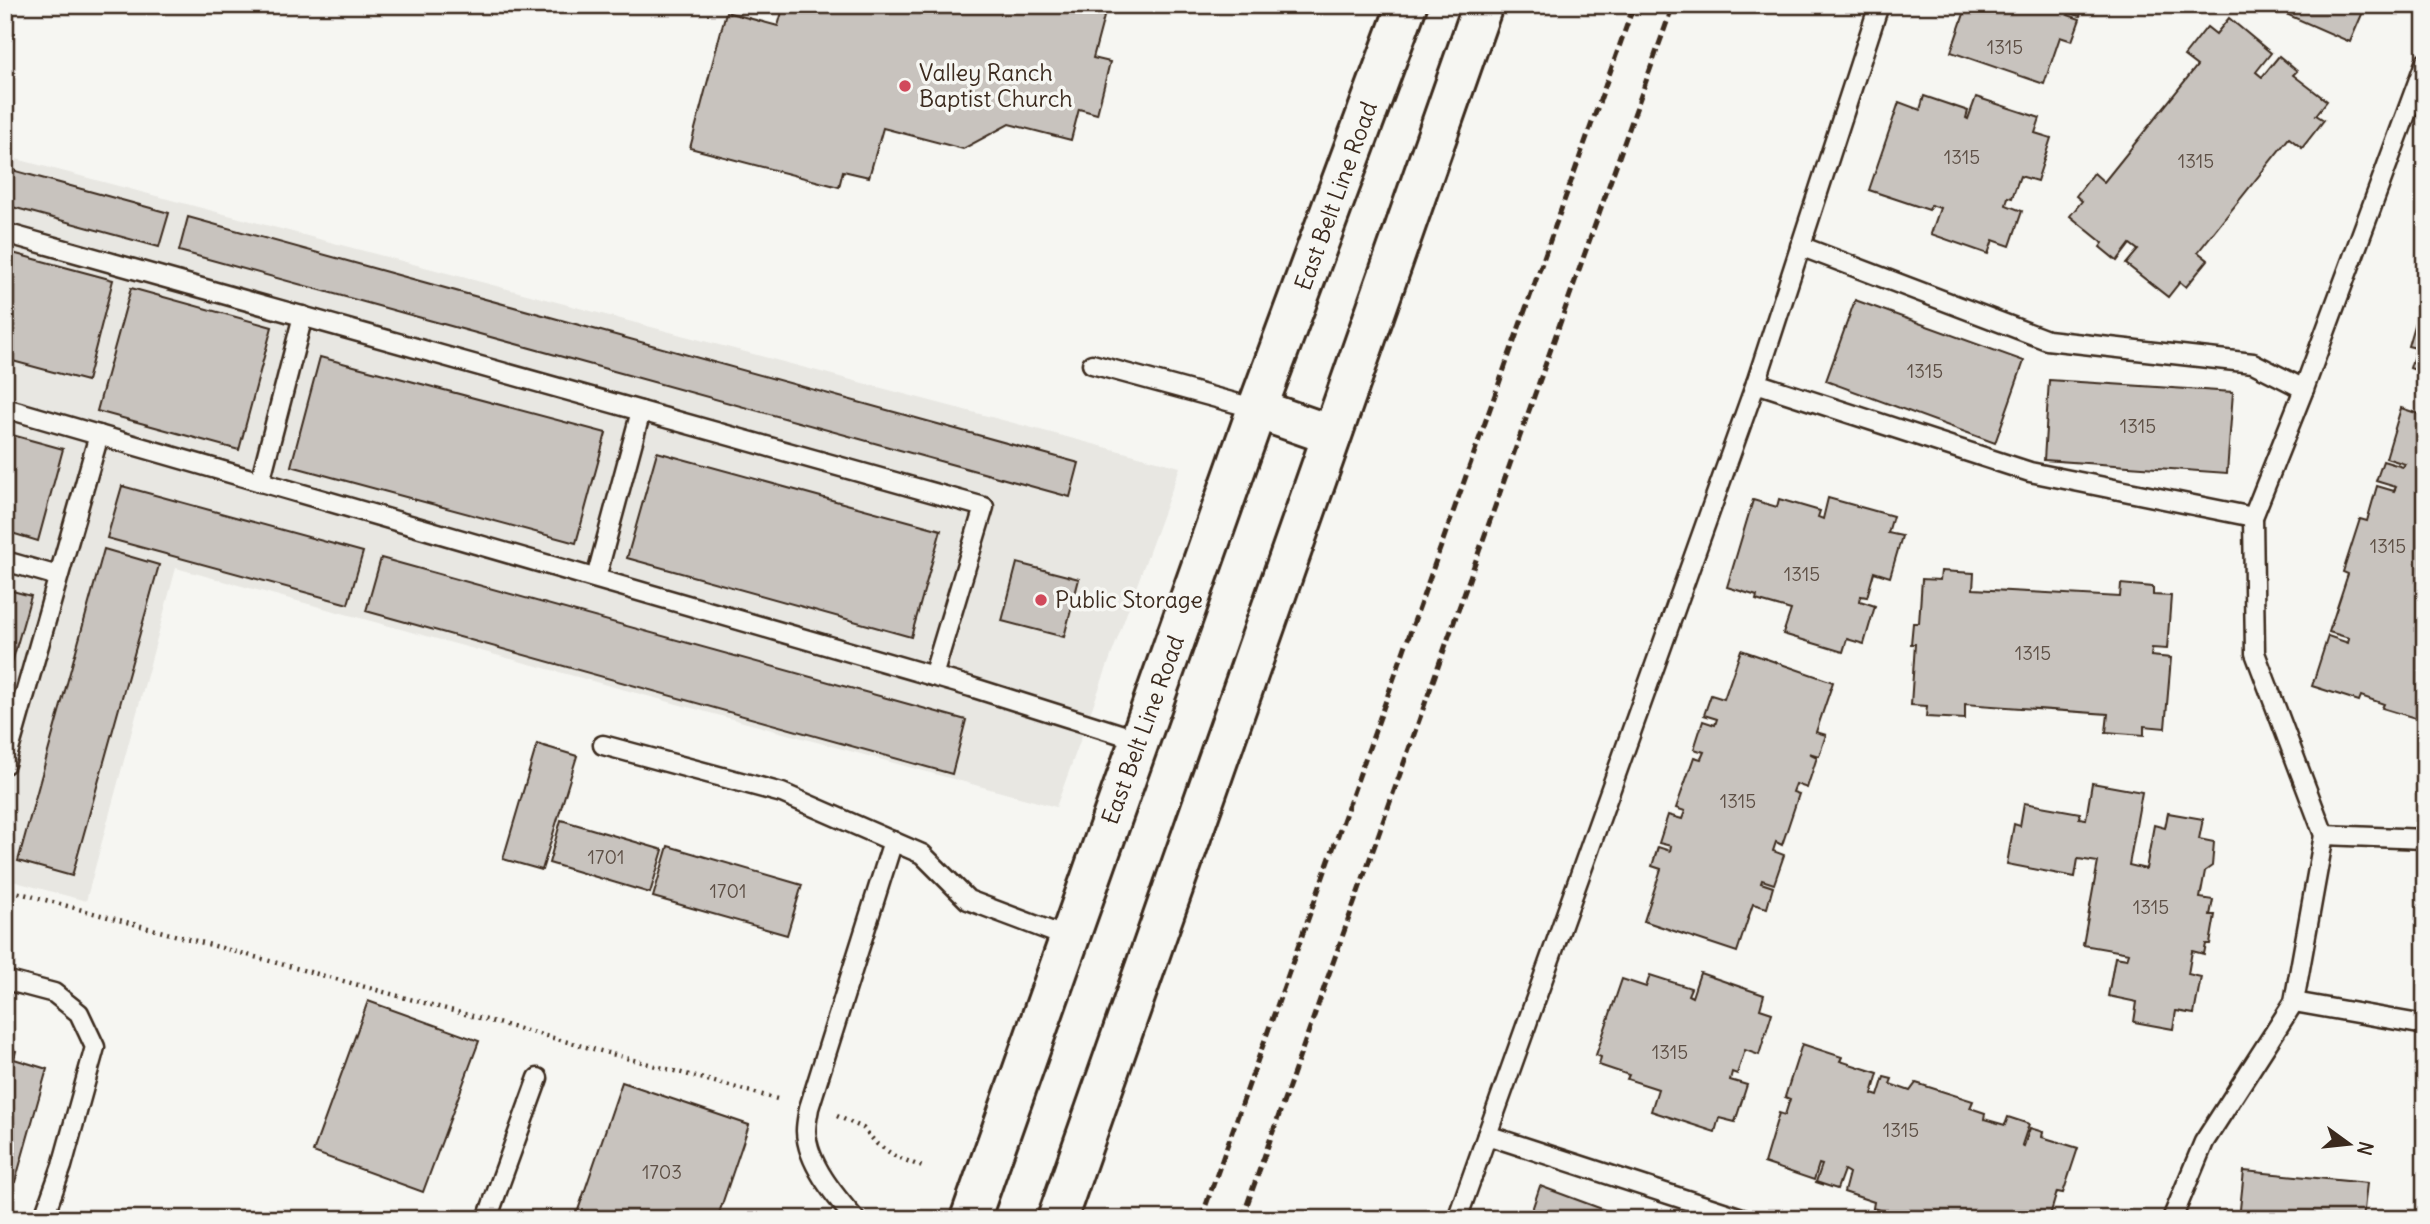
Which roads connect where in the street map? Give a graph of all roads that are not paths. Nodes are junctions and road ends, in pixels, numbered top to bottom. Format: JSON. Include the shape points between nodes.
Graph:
{"nodes":[{"id":1,"x":1407,"y":5,"type":"edge"},
{"id":2,"x":1483,"y":5,"type":"edge"},
{"id":3,"x":1879,"y":5,"type":"edge"},
{"id":4,"x":2425,"y":63,"type":"edge"},
{"id":5,"x":5,"y":233,"type":"edge"},
{"id":6,"x":1800,"y":246,"type":"junction"},
{"id":7,"x":303,"y":316,"type":"junction"},
{"id":8,"x":1092,"y":364,"type":"dead end"},
{"id":9,"x":1756,"y":383,"type":"junction"},
{"id":10,"x":2304,"y":389,"type":"junction"},
{"id":11,"x":5,"y":408,"type":"edge"},
{"id":12,"x":1257,"y":409,"type":"junction"},
{"id":13,"x":641,"y":411,"type":"junction"},
{"id":14,"x":99,"y":435,"type":"junction"},
{"id":15,"x":1331,"y":435,"type":"junction"},
{"id":16,"x":260,"y":482,"type":"junction"},
{"id":17,"x":2253,"y":517,"type":"junction"},
{"id":18,"x":5,"y":561,"type":"edge"},
{"id":19,"x":58,"y":576,"type":"junction"},
{"id":20,"x":596,"y":578,"type":"junction"},
{"id":21,"x":933,"y":676,"type":"junction"},
{"id":22,"x":1139,"y":740,"type":"junction"},
{"id":23,"x":603,"y":745,"type":"dead end"},
{"id":24,"x":5,"y":764,"type":"edge"},
{"id":25,"x":2324,"y":835,"type":"junction"},
{"id":26,"x":2425,"y":839,"type":"edge"},
{"id":27,"x":893,"y":841,"type":"junction"},
{"id":28,"x":1069,"y":938,"type":"junction"},
{"id":29,"x":5,"y":980,"type":"edge"},
{"id":30,"x":2294,"y":1002,"type":"junction"},
{"id":31,"x":2425,"y":1026,"type":"edge"},
{"id":32,"x":538,"y":1078,"type":"dead end"},
{"id":33,"x":1487,"y":1135,"type":"junction"},
{"id":34,"x":43,"y":1219,"type":"edge"},
{"id":35,"x":487,"y":1219,"type":"edge"},
{"id":36,"x":855,"y":1219,"type":"edge"},
{"id":37,"x":970,"y":1219,"type":"edge"},
{"id":38,"x":1057,"y":1219,"type":"edge"},
{"id":39,"x":1457,"y":1219,"type":"edge"},
{"id":40,"x":1745,"y":1219,"type":"edge"},
{"id":41,"x":2172,"y":1219,"type":"edge"}],
"edges":[{"from":1,"to":12,"type":"main road","name":"East Belt Line Road"},
{"from":2,"to":15,"type":"main road"},
{"from":3,"to":6,"type":"lane"},
{"from":4,"to":10,"type":"lane"},
{"from":5,"to":7,"type":"lane"},
{"from":6,"to":9,"type":"lane"},
{"from":6,"to":10,"type":"lane","via":[[2047,340],[2253,363]]},
{"from":7,"to":13,"type":"lane"},
{"from":7,"to":16,"type":"lane"},
{"from":8,"to":12,"type":"lane"},
{"from":9,"to":17,"type":"lane","via":[[2029,472]]},
{"from":9,"to":33,"type":"lane"},
{"from":10,"to":17,"type":"lane"},
{"from":11,"to":14,"type":"lane"},
{"from":12,"to":15,"type":"main road"},
{"from":12,"to":22,"type":"main road","name":"East Belt Line Road"},
{"from":13,"to":20,"type":"lane"},
{"from":13,"to":21,"type":"lane","via":[[984,507]]},
{"from":14,"to":16,"type":"lane"},
{"from":14,"to":19,"type":"lane"},
{"from":15,"to":38,"type":"main road"},
{"from":16,"to":20,"type":"lane"},
{"from":17,"to":25,"type":"lane","via":[[2255,653]]},
{"from":18,"to":19,"type":"lane"},
{"from":19,"to":24,"type":"lane"},
{"from":20,"to":21,"type":"lane"},
{"from":21,"to":22,"type":"lane"},
{"from":22,"to":28,"type":"main road","name":"East Belt Line Road"},
{"from":23,"to":27,"type":"lane","via":[[782,793]]},
{"from":25,"to":26,"type":"lane"},
{"from":25,"to":30,"type":"lane"},
{"from":27,"to":28,"type":"lane","via":[[922,854],[968,900]]},
{"from":27,"to":36,"type":"lane","via":[[809,1108],[806,1133],[814,1159]]},
{"from":28,"to":37,"type":"main road","name":"East Belt Line Road"},
{"from":29,"to":34,"type":"lane","via":[[54,993],[79,1013],[95,1047]]},
{"from":30,"to":31,"type":"lane"},
{"from":30,"to":41,"type":"lane","via":[[2204,1142]]},
{"from":32,"to":35,"type":"lane"},
{"from":33,"to":39,"type":"lane"},
{"from":33,"to":40,"type":"lane"}]}
